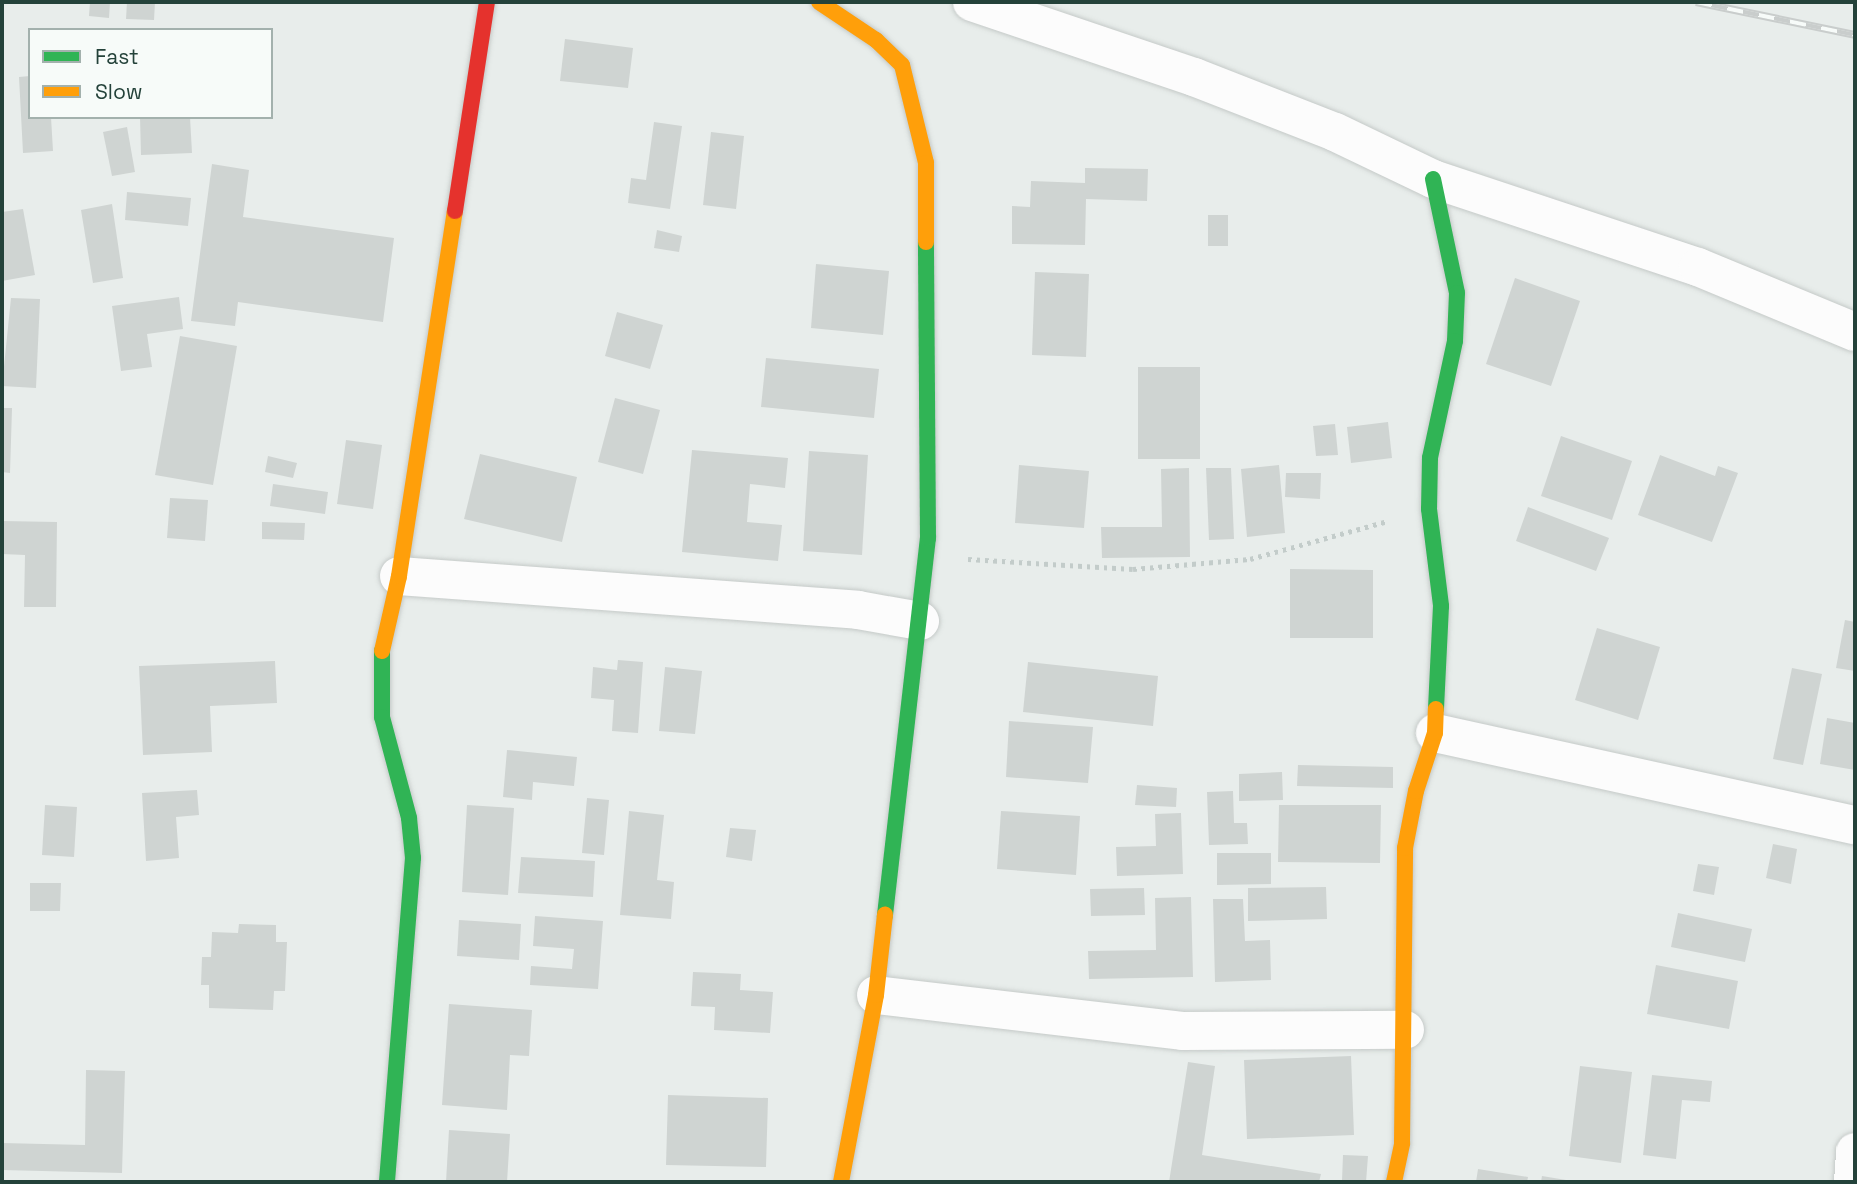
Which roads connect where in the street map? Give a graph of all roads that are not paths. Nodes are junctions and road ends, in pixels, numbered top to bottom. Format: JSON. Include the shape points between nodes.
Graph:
{"nodes":[{"id":1,"x":487,"y":2,"type":"edge"},
{"id":2,"x":819,"y":2,"type":"edge"},
{"id":3,"x":972,"y":2,"type":"edge"},
{"id":4,"x":1433,"y":178,"type":"junction"},
{"id":5,"x":1855,"y":332,"type":"edge"},
{"id":6,"x":398,"y":576,"type":"junction"},
{"id":7,"x":920,"y":621,"type":"junction"},
{"id":8,"x":1435,"y":733,"type":"junction"},
{"id":9,"x":1855,"y":825,"type":"edge"},
{"id":10,"x":876,"y":995,"type":"junction"},
{"id":11,"x":1405,"y":1030,"type":"junction"},
{"id":12,"x":1855,"y":1152,"type":"edge"},
{"id":13,"x":387,"y":1182,"type":"edge"},
{"id":14,"x":841,"y":1182,"type":"edge"},
{"id":15,"x":1394,"y":1182,"type":"edge"},
{"id":16,"x":1853,"y":1182,"type":"edge"}],
"edges":[{"from":1,"to":6,"type":"street"},
{"from":2,"to":7,"type":"street","via":[[876,40],[902,65],[926,163],[926,555]]},
{"from":3,"to":4,"type":"street","via":[[1194,77],[1335,132]]},
{"from":4,"to":5,"type":"street","via":[[1698,267]]},
{"from":4,"to":8,"type":"street","via":[[1457,293],[1455,341],[1430,458],[1429,509],[1441,606]]},
{"from":6,"to":7,"type":"street","via":[[858,610]]},
{"from":6,"to":13,"type":"street","via":[[382,636],[380,683],[382,718],[409,818],[413,858]]},
{"from":7,"to":10,"type":"street"},
{"from":8,"to":9,"type":"street"},
{"from":8,"to":11,"type":"street","via":[[1416,791],[1405,848]]},
{"from":10,"to":11,"type":"street","via":[[1182,1031]]},
{"from":10,"to":14,"type":"street"},
{"from":11,"to":15,"type":"street","via":[[1402,1143]]},
{"from":12,"to":16,"type":"street"}]}
